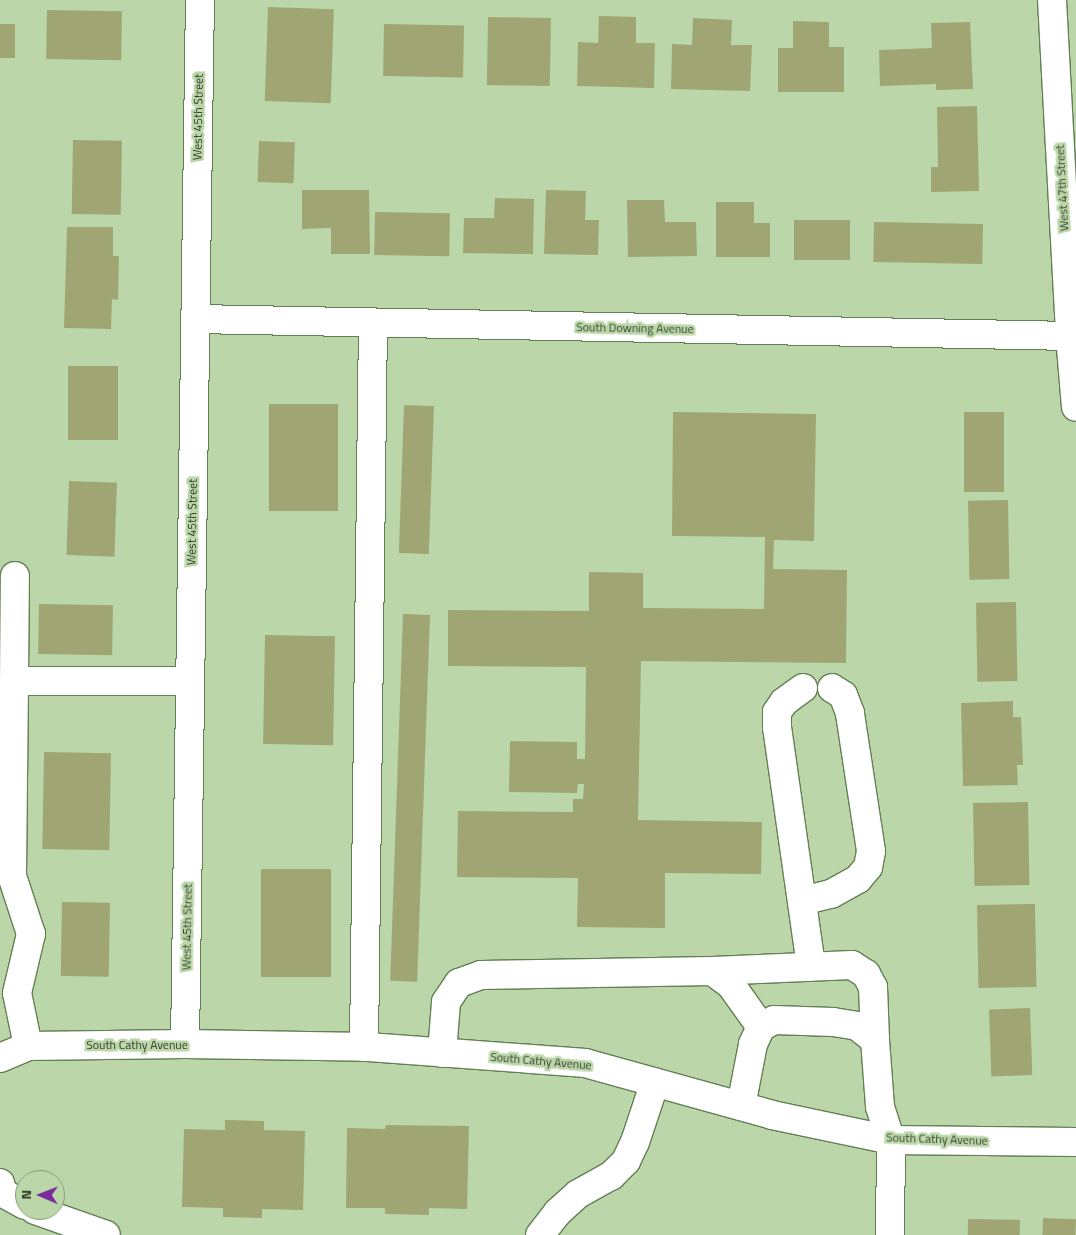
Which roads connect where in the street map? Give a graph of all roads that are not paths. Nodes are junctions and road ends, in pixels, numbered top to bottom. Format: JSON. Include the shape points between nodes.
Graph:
{"nodes":[{"id":1,"x":200,"y":0,"type":"edge"},
{"id":2,"x":1052,"y":0,"type":"edge"},
{"id":3,"x":195,"y":319,"type":"junction"},
{"id":4,"x":373,"y":323,"type":"junction"},
{"id":5,"x":1073,"y":336,"type":"edge"},
{"id":6,"x":1076,"y":407,"type":"edge"},
{"id":7,"x":15,"y":576,"type":"dead end"},
{"id":8,"x":14,"y":681,"type":"junction"},
{"id":9,"x":190,"y":681,"type":"junction"},
{"id":10,"x":802,"y":688,"type":"dead end"},
{"id":11,"x":832,"y":688,"type":"dead end"},
{"id":12,"x":802,"y":902,"type":"junction"},
{"id":13,"x":811,"y":966,"type":"junction"},
{"id":14,"x":712,"y":971,"type":"junction"},
{"id":15,"x":761,"y":1027,"type":"junction"},
{"id":16,"x":875,"y":1040,"type":"junction"},
{"id":17,"x":186,"y":1044,"type":"junction"},
{"id":18,"x":28,"y":1046,"type":"junction"},
{"id":19,"x":364,"y":1047,"type":"junction"},
{"id":20,"x":442,"y":1053,"type":"junction"},
{"id":21,"x":0,"y":1058,"type":"edge"},
{"id":22,"x":656,"y":1082,"type":"junction"},
{"id":23,"x":741,"y":1106,"type":"junction"},
{"id":24,"x":891,"y":1140,"type":"junction"},
{"id":25,"x":1076,"y":1142,"type":"edge"},
{"id":26,"x":0,"y":1183,"type":"edge"},
{"id":27,"x":15,"y":1200,"type":"edge"},
{"id":28,"x":63,"y":1220,"type":"edge"},
{"id":29,"x":106,"y":1235,"type":"edge"},
{"id":30,"x":540,"y":1235,"type":"edge"},
{"id":31,"x":890,"y":1235,"type":"edge"}],
"edges":[{"from":1,"to":3,"type":"street","name":"West 45th Street"},
{"from":2,"to":5,"type":"street","name":"West 47th Street"},
{"from":3,"to":4,"type":"street","name":"South Downing Avenue"},
{"from":3,"to":9,"type":"street","name":"West 45th Street"},
{"from":4,"to":5,"type":"street","name":"South Downing Avenue"},
{"from":4,"to":19,"type":"street"},
{"from":5,"to":6,"type":"street","name":"West 47th Street"},
{"from":7,"to":8,"type":"street"},
{"from":8,"to":9,"type":"street"},
{"from":8,"to":18,"type":"street","via":[[12,876],[30,934],[17,993]]},
{"from":9,"to":17,"type":"street","name":"West 45th Street"},
{"from":10,"to":12,"type":"street","via":[[777,712],[777,727]]},
{"from":11,"to":12,"type":"street","via":[[843,695],[850,713],[871,851],[868,867],[858,879],[832,894]]},
{"from":12,"to":13,"type":"street"},
{"from":13,"to":14,"type":"street"},
{"from":13,"to":16,"type":"street","via":[[852,964],[866,974],[873,987]]},
{"from":14,"to":15,"type":"street","via":[[732,985]]},
{"from":14,"to":20,"type":"street","via":[[482,975],[460,983],[446,1002]]},
{"from":15,"to":16,"type":"street","via":[[774,1020],[833,1022],[857,1026]]},
{"from":15,"to":23,"type":"street","via":[[753,1044]]},
{"from":16,"to":24,"type":"street","via":[[880,1107]]},
{"from":17,"to":18,"type":"street","name":"South Cathy Avenue"},
{"from":17,"to":19,"type":"street","name":"South Cathy Avenue"},
{"from":18,"to":21,"type":"street","name":"South Cathy Avenue"},
{"from":19,"to":20,"type":"street","name":"South Cathy Avenue"},
{"from":20,"to":22,"type":"street","name":"South Cathy Avenue","via":[[585,1063]]},
{"from":22,"to":23,"type":"street","name":"South Cathy Avenue"},
{"from":22,"to":30,"type":"street","via":[[626,1161],[611,1176],[578,1194]]},
{"from":23,"to":24,"type":"street","name":"South Cathy Avenue"},
{"from":24,"to":25,"type":"street","name":"South Cathy Avenue"},
{"from":24,"to":31,"type":"street"},
{"from":26,"to":27,"type":"street","via":[[3,1193]]},
{"from":28,"to":29,"type":"street"}]}
